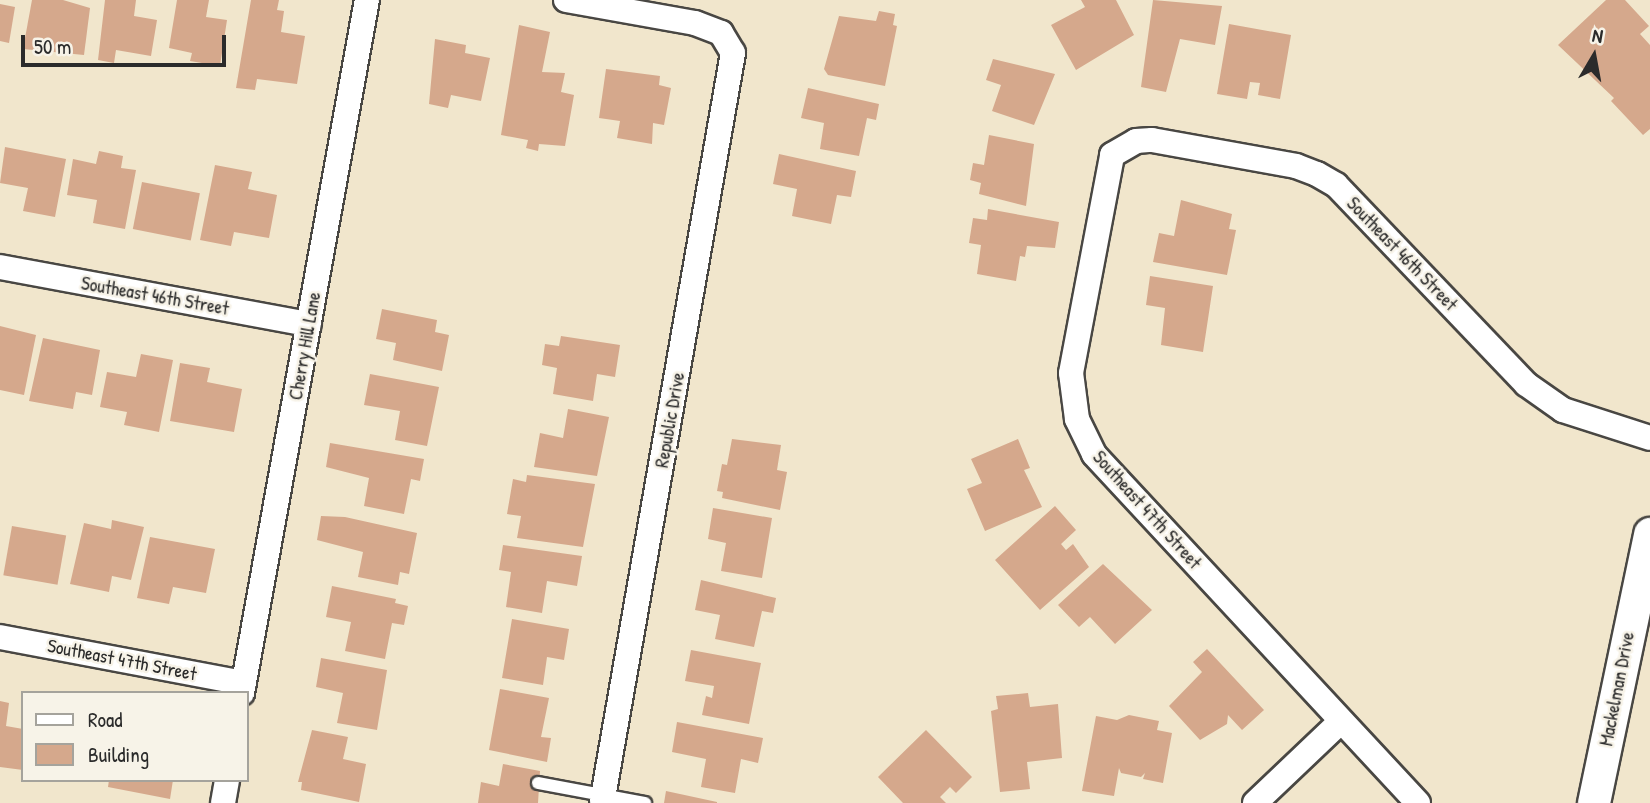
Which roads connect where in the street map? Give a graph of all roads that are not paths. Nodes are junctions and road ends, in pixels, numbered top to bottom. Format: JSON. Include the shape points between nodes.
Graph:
{"nodes":[{"id":1,"x":367,"y":0,"type":"edge"},
{"id":2,"x":566,"y":0,"type":"edge"},
{"id":3,"x":1124,"y":146,"type":"joint"},
{"id":4,"x":0,"y":267,"type":"edge"},
{"id":5,"x":309,"y":324,"type":"junction"},
{"id":6,"x":1650,"y":438,"type":"edge"},
{"id":7,"x":1650,"y":534,"type":"edge"},
{"id":8,"x":1643,"y":593,"type":"edge"},
{"id":9,"x":0,"y":637,"type":"edge"},
{"id":10,"x":243,"y":688,"type":"edge"},
{"id":11,"x":1341,"y":722,"type":"junction"},
{"id":12,"x":227,"y":782,"type":"edge"},
{"id":13,"x":538,"y":783,"type":"dead end"},
{"id":14,"x":603,"y":799,"type":"edge"},
{"id":15,"x":223,"y":803,"type":"edge"},
{"id":16,"x":645,"y":803,"type":"edge"},
{"id":17,"x":1255,"y":803,"type":"edge"},
{"id":18,"x":1418,"y":803,"type":"edge"},
{"id":19,"x":1594,"y":803,"type":"edge"}],
"edges":[{"from":1,"to":5,"type":"street","name":"Cherry Hill Lane"},
{"from":2,"to":14,"type":"street","name":"Republic Drive","via":[[695,23],[728,39],[733,53]]},
{"from":3,"to":6,"type":"street","name":"Southeast 46th Street","via":[[1152,140],[1317,174],[1336,186],[1526,384],[1563,410]]},
{"from":3,"to":11,"type":"street","name":"Southeast 47th Street","via":[[1112,155],[1107,172],[1071,373],[1077,419],[1094,454]]},
{"from":4,"to":5,"type":"street","name":"Southeast 46th Street"},
{"from":5,"to":10,"type":"street","name":"Cherry Hill Lane"},
{"from":7,"to":8,"type":"street","name":"Mackelman Drive"},
{"from":8,"to":19,"type":"street","name":"Mackelman Drive"},
{"from":9,"to":10,"type":"street","name":"Southeast 47th Street"},
{"from":11,"to":17,"type":"street"},
{"from":11,"to":18,"type":"street","name":"Southeast 47th Street"},
{"from":12,"to":15,"type":"street"},
{"from":13,"to":14,"type":"lane"},
{"from":14,"to":16,"type":"lane"}]}
